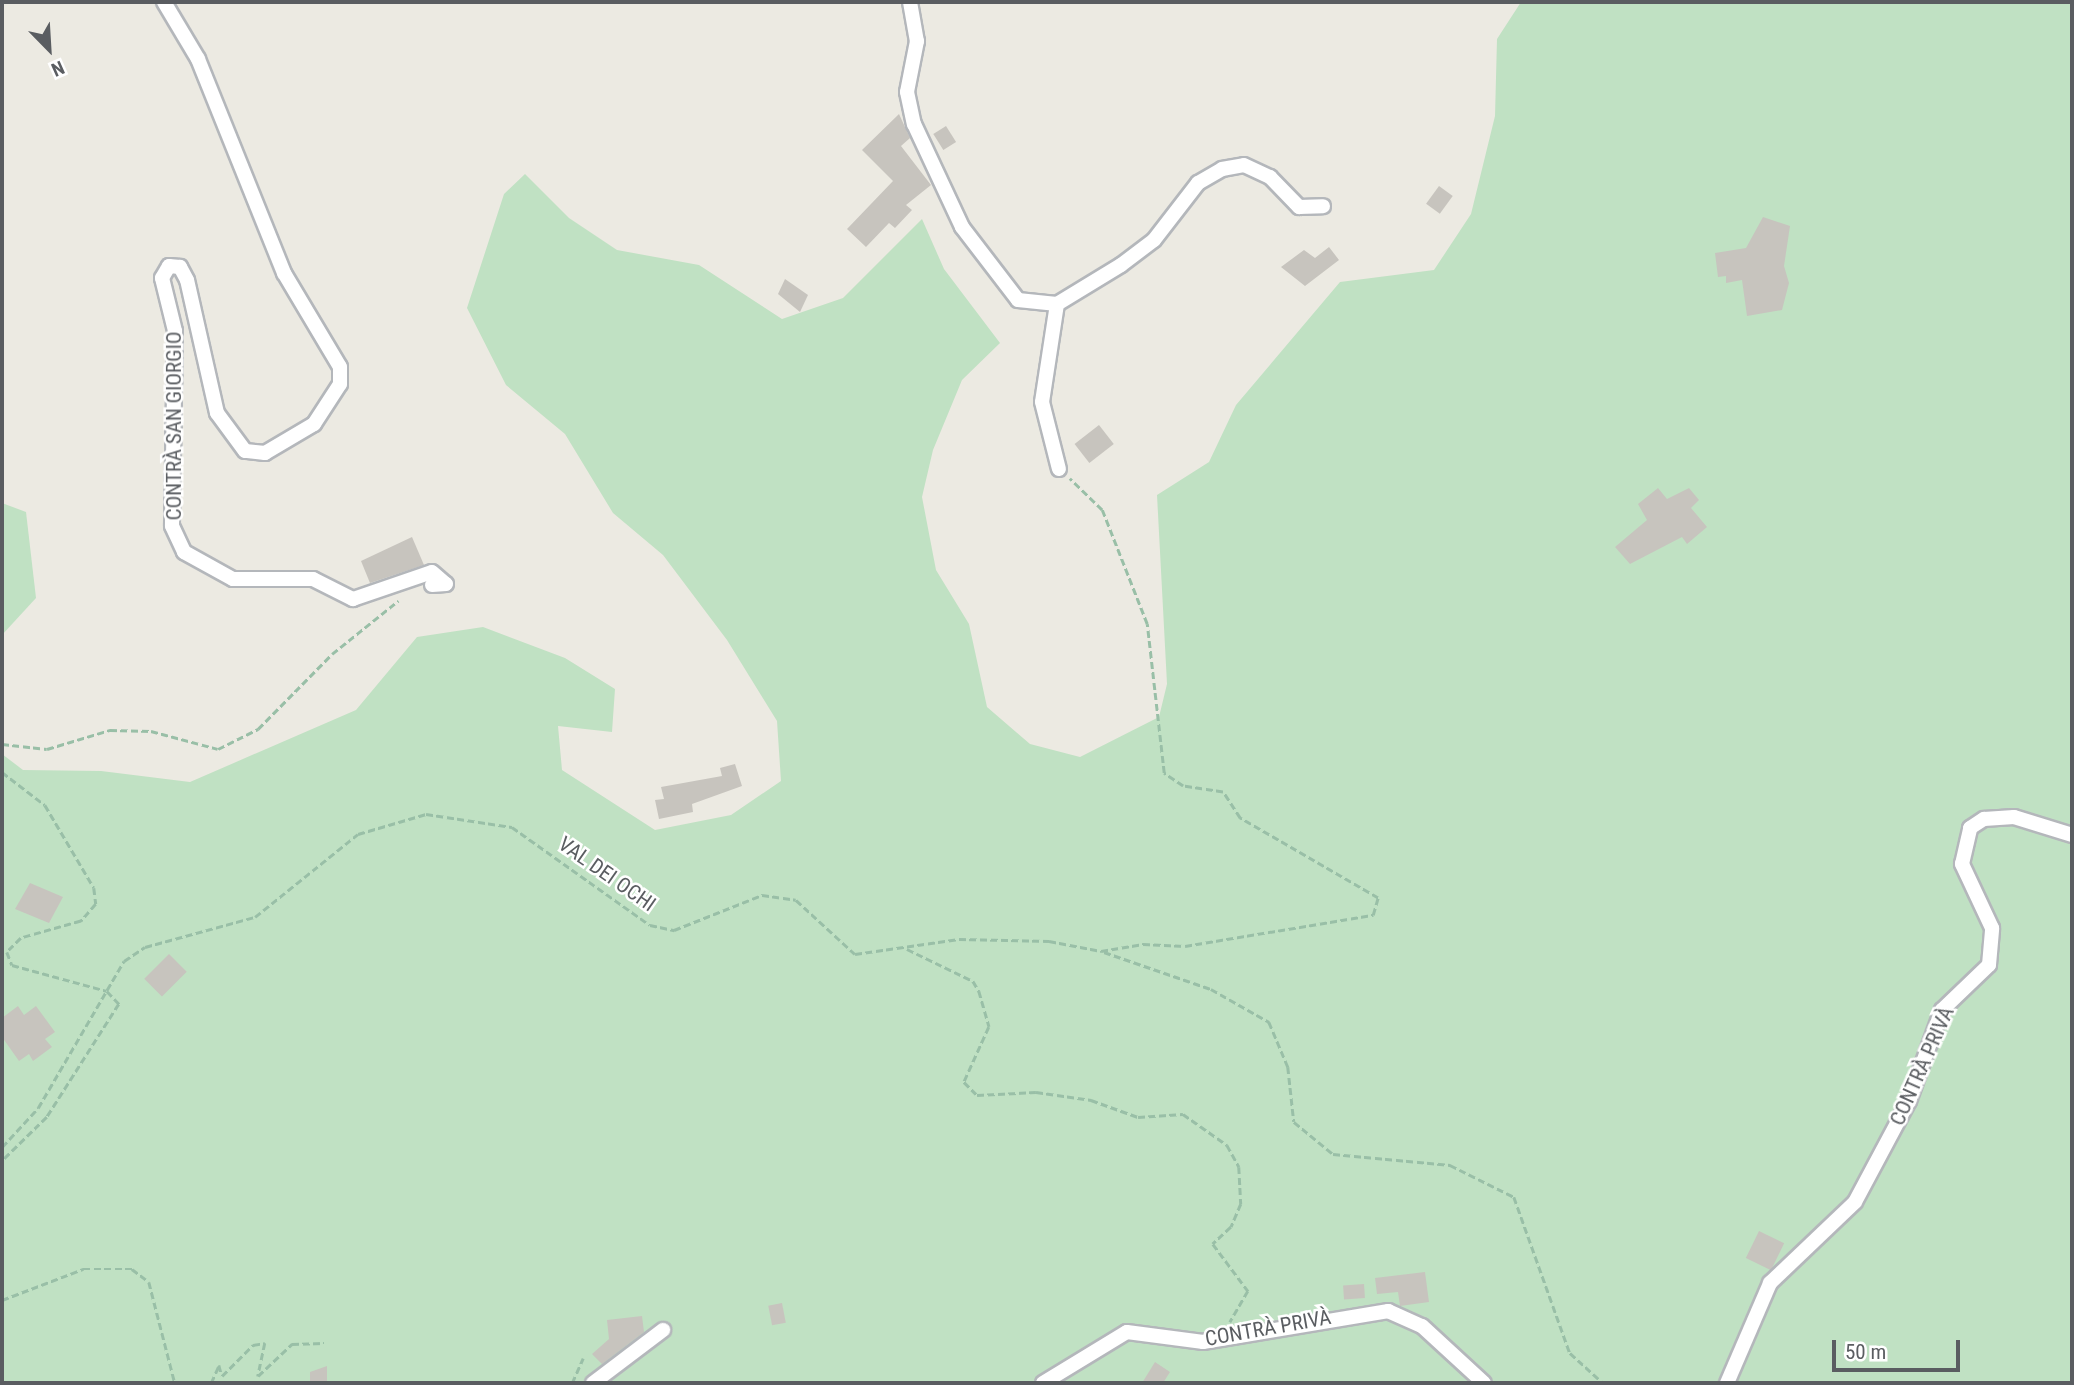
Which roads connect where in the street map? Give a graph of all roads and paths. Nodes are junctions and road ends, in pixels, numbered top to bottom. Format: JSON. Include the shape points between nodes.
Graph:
{"nodes":[{"id":1,"x":164,"y":2,"type":"edge"},
{"id":2,"x":910,"y":2,"type":"edge"},
{"id":3,"x":1323,"y":206,"type":"dead end"},
{"id":4,"x":1057,"y":304,"type":"junction"},
{"id":5,"x":1059,"y":469,"type":"joint"},
{"id":6,"x":432,"y":585,"type":"dead end"},
{"id":7,"x":405,"y":596,"type":"dead end"},
{"id":8,"x":2,"y":744,"type":"edge"},
{"id":9,"x":2,"y":772,"type":"edge"},
{"id":10,"x":2072,"y":835,"type":"edge"},
{"id":11,"x":907,"y":949,"type":"junction"},
{"id":12,"x":1101,"y":951,"type":"junction"},
{"id":13,"x":7,"y":952,"type":"junction"},
{"id":14,"x":2,"y":954,"type":"edge"},
{"id":15,"x":107,"y":991,"type":"junction"},
{"id":16,"x":2,"y":1147,"type":"edge"},
{"id":17,"x":2,"y":1161,"type":"edge"},
{"id":18,"x":2,"y":1300,"type":"edge"},
{"id":19,"x":663,"y":1329,"type":"dead end"},
{"id":20,"x":1214,"y":1340,"type":"junction"},
{"id":21,"x":324,"y":1343,"type":"dead end"},
{"id":22,"x":583,"y":1358,"type":"dead end"},
{"id":23,"x":175,"y":1383,"type":"edge"},
{"id":24,"x":211,"y":1383,"type":"edge"},
{"id":25,"x":572,"y":1383,"type":"edge"},
{"id":26,"x":593,"y":1383,"type":"edge"},
{"id":27,"x":1043,"y":1383,"type":"edge"},
{"id":28,"x":1484,"y":1383,"type":"edge"},
{"id":29,"x":1603,"y":1383,"type":"edge"},
{"id":30,"x":1727,"y":1383,"type":"edge"}],
"edges":[{"from":1,"to":6,"type":"street","name":"CONTRÀ SAN GIORGIO","via":[[198,59],[284,273],[340,367],[340,384],[314,424],[265,453],[245,451],[217,412],[187,280],[180,267],[169,266],[162,278],[175,331],[172,526],[184,552],[233,579],[313,579],[353,599],[432,572],[446,584]]},
{"from":2,"to":4,"type":"street","via":[[917,41],[907,92],[914,124],[962,227],[1018,300]]},
{"from":3,"to":4,"type":"street","via":[[1299,207],[1270,177],[1244,165],[1222,169],[1198,183],[1154,240]]},
{"from":4,"to":5,"type":"street","via":[[1042,402]]},
{"from":5,"to":12,"type":"path","via":[[1102,510],[1147,624],[1164,773],[1183,786],[1223,792],[1240,818],[1378,898],[1373,915],[1298,931],[1237,942]]},
{"from":7,"to":8,"type":"path","via":[[332,654],[258,729],[218,749],[151,731],[110,730],[47,749]]},
{"from":9,"to":13,"type":"path","via":[[45,806],[94,888],[96,904],[81,921],[21,938]]},
{"from":10,"to":30,"type":"street","name":"CONTRÀ PRIVÀ","via":[[2014,817],[1984,819],[1970,828],[1962,864],[1992,928],[1989,965],[1942,1010],[1909,1101],[1854,1202],[1770,1283]]},
{"from":11,"to":12,"type":"path","via":[[959,939],[1049,941]]},
{"from":11,"to":15,"type":"path","name":"VAL DEI OCHI","via":[[855,954],[796,900],[762,895],[674,930],[650,925],[512,827],[426,814],[358,834],[255,917],[145,947],[124,961]]},
{"from":11,"to":20,"type":"path","via":[[972,981],[979,991],[989,1027],[964,1082],[977,1095],[1036,1091],[1091,1100],[1138,1117],[1183,1114],[1227,1145],[1239,1167],[1241,1204],[1231,1227],[1213,1244],[1248,1291]]},
{"from":12,"to":29,"type":"path","via":[[1211,989],[1269,1023],[1288,1067],[1294,1122],[1333,1154],[1450,1165],[1514,1197],[1570,1353]]},
{"from":13,"to":14,"type":"path"},
{"from":13,"to":15,"type":"path","via":[[12,965]]},
{"from":15,"to":16,"type":"path","name":"VAL DEI OCHI","via":[[38,1108]]},
{"from":15,"to":17,"type":"path","via":[[119,1004],[80,1074],[47,1117]]},
{"from":18,"to":23,"type":"path","via":[[83,1269],[132,1269],[149,1282]]},
{"from":19,"to":26,"type":"street"},
{"from":20,"to":27,"type":"street","name":"CONTRÀ PRIVÀ","via":[[1127,1332]]},
{"from":20,"to":28,"type":"street","name":"CONTRÀ PRIVÀ","via":[[1388,1311],[1422,1326]]},
{"from":21,"to":24,"type":"path","via":[[292,1344],[258,1376],[265,1343],[253,1345],[220,1376],[219,1365]]},
{"from":22,"to":25,"type":"path"}]}
